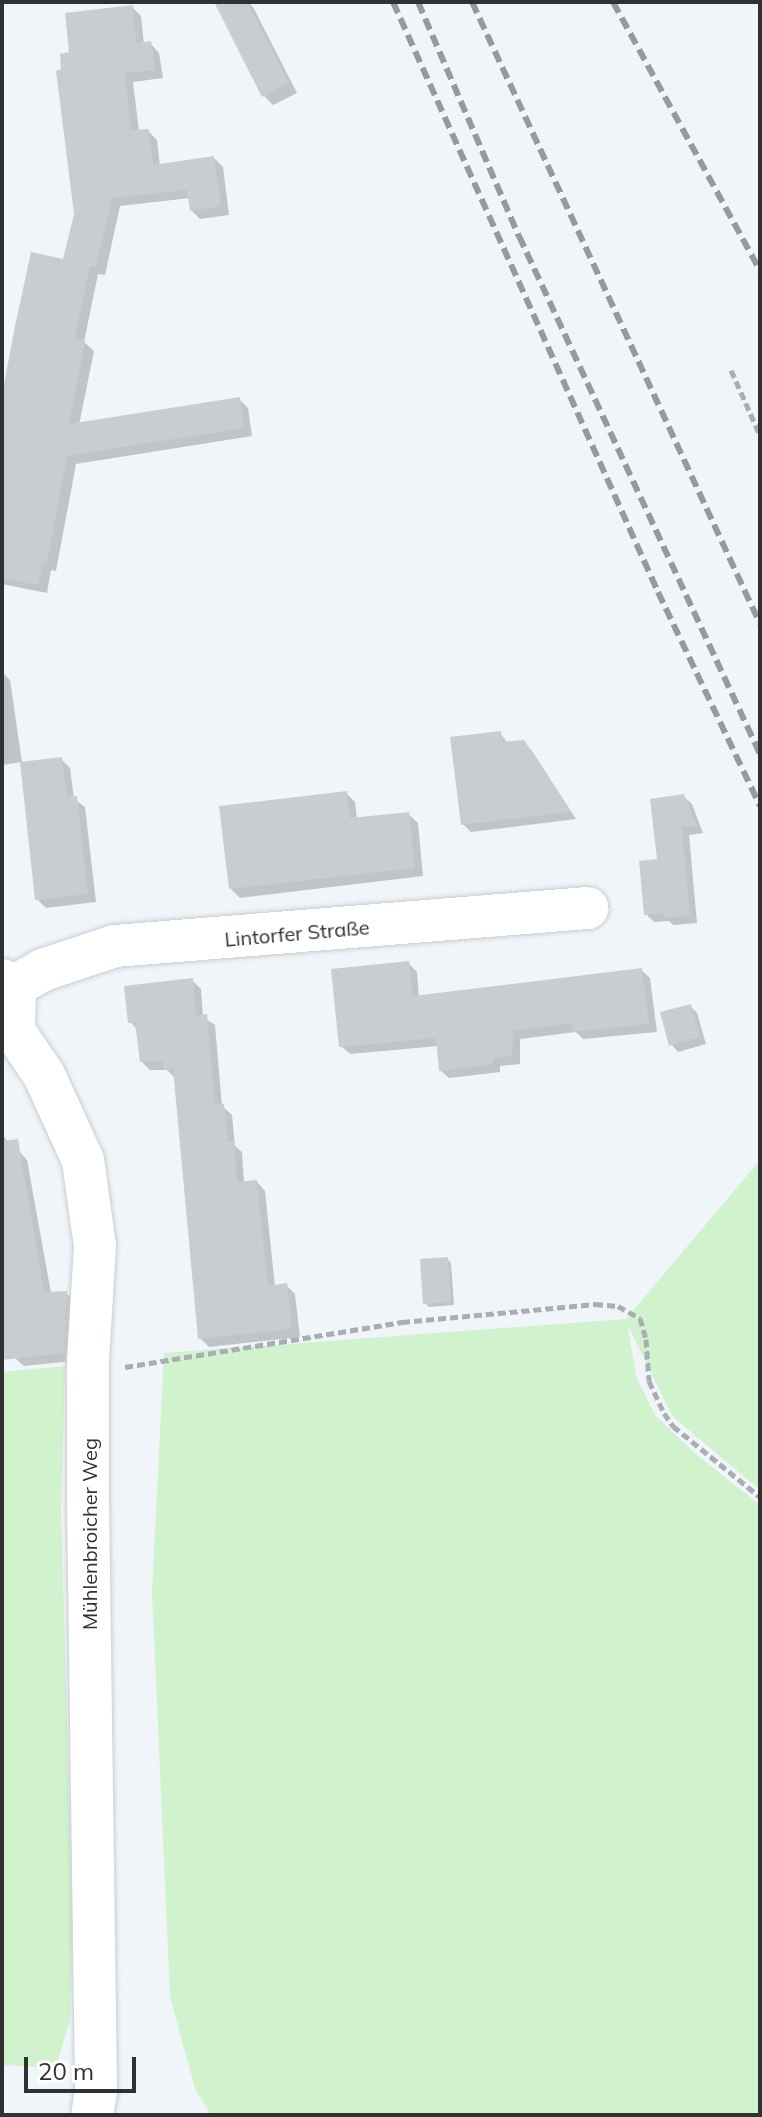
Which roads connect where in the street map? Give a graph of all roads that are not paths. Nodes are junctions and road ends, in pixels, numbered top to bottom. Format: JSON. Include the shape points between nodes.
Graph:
{"nodes":[{"id":1,"x":587,"y":908,"type":"dead end"},
{"id":2,"x":9,"y":983,"type":"edge"},
{"id":3,"x":92,"y":2115,"type":"edge"}],
"edges":[{"from":1,"to":2,"type":"street","name":"Lintorfer Straße","via":[[115,946]]},
{"from":2,"to":3,"type":"street","name":"Mühlenbroicher Weg","via":[[14,1031],[44,1075],[83,1160],[95,1246],[88,1373],[96,2091]]}]}
